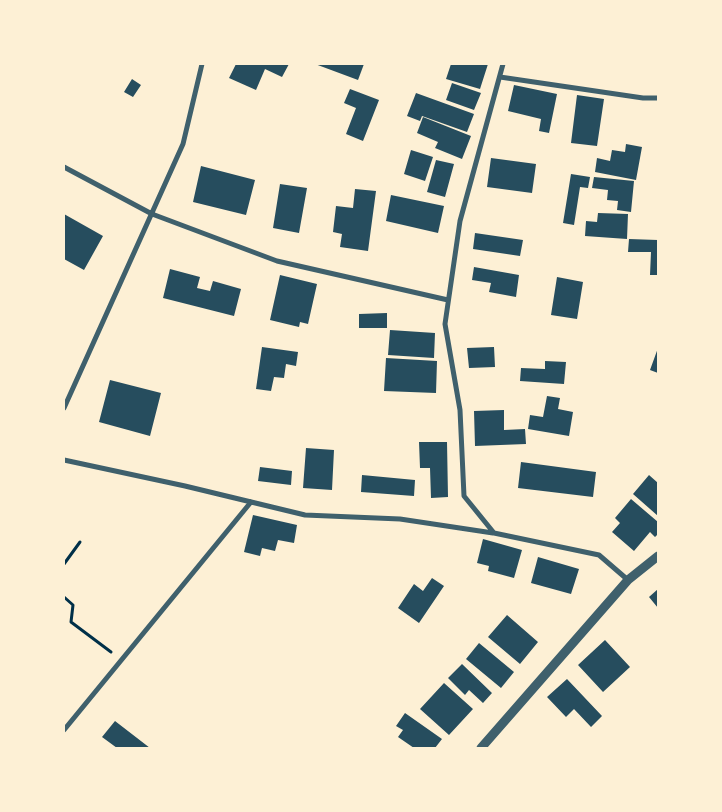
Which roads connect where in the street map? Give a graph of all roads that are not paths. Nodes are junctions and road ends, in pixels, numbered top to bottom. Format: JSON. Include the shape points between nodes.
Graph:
{"nodes":[{"id":1,"x":202,"y":64,"type":"edge"},
{"id":2,"x":503,"y":64,"type":"edge"},
{"id":3,"x":500,"y":77,"type":"junction"},
{"id":4,"x":658,"y":98,"type":"edge"},
{"id":5,"x":64,"y":166,"type":"edge"},
{"id":6,"x":152,"y":214,"type":"junction"},
{"id":7,"x":448,"y":300,"type":"junction"},
{"id":8,"x":64,"y":408,"type":"edge"},
{"id":9,"x":64,"y":460,"type":"edge"},
{"id":10,"x":251,"y":502,"type":"junction"},
{"id":11,"x":494,"y":533,"type":"junction"},
{"id":12,"x":658,"y":556,"type":"edge"},
{"id":13,"x":628,"y":580,"type":"junction"},
{"id":14,"x":64,"y":730,"type":"edge"},
{"id":15,"x":481,"y":748,"type":"edge"}],
"edges":[{"from":1,"to":6,"type":"street","via":[[182,144]]},
{"from":2,"to":3,"type":"street"},
{"from":3,"to":4,"type":"street"},
{"from":3,"to":7,"type":"street","via":[[460,222]]},
{"from":5,"to":6,"type":"street"},
{"from":6,"to":7,"type":"street","via":[[277,261]]},
{"from":6,"to":8,"type":"street"},
{"from":7,"to":11,"type":"street","via":[[445,324],[460,410],[464,496]]},
{"from":9,"to":10,"type":"street"},
{"from":10,"to":11,"type":"street","via":[[305,515],[400,519]]},
{"from":10,"to":14,"type":"street"},
{"from":11,"to":13,"type":"street","via":[[599,555]]},
{"from":12,"to":13,"type":"street"},
{"from":13,"to":15,"type":"street"}]}
